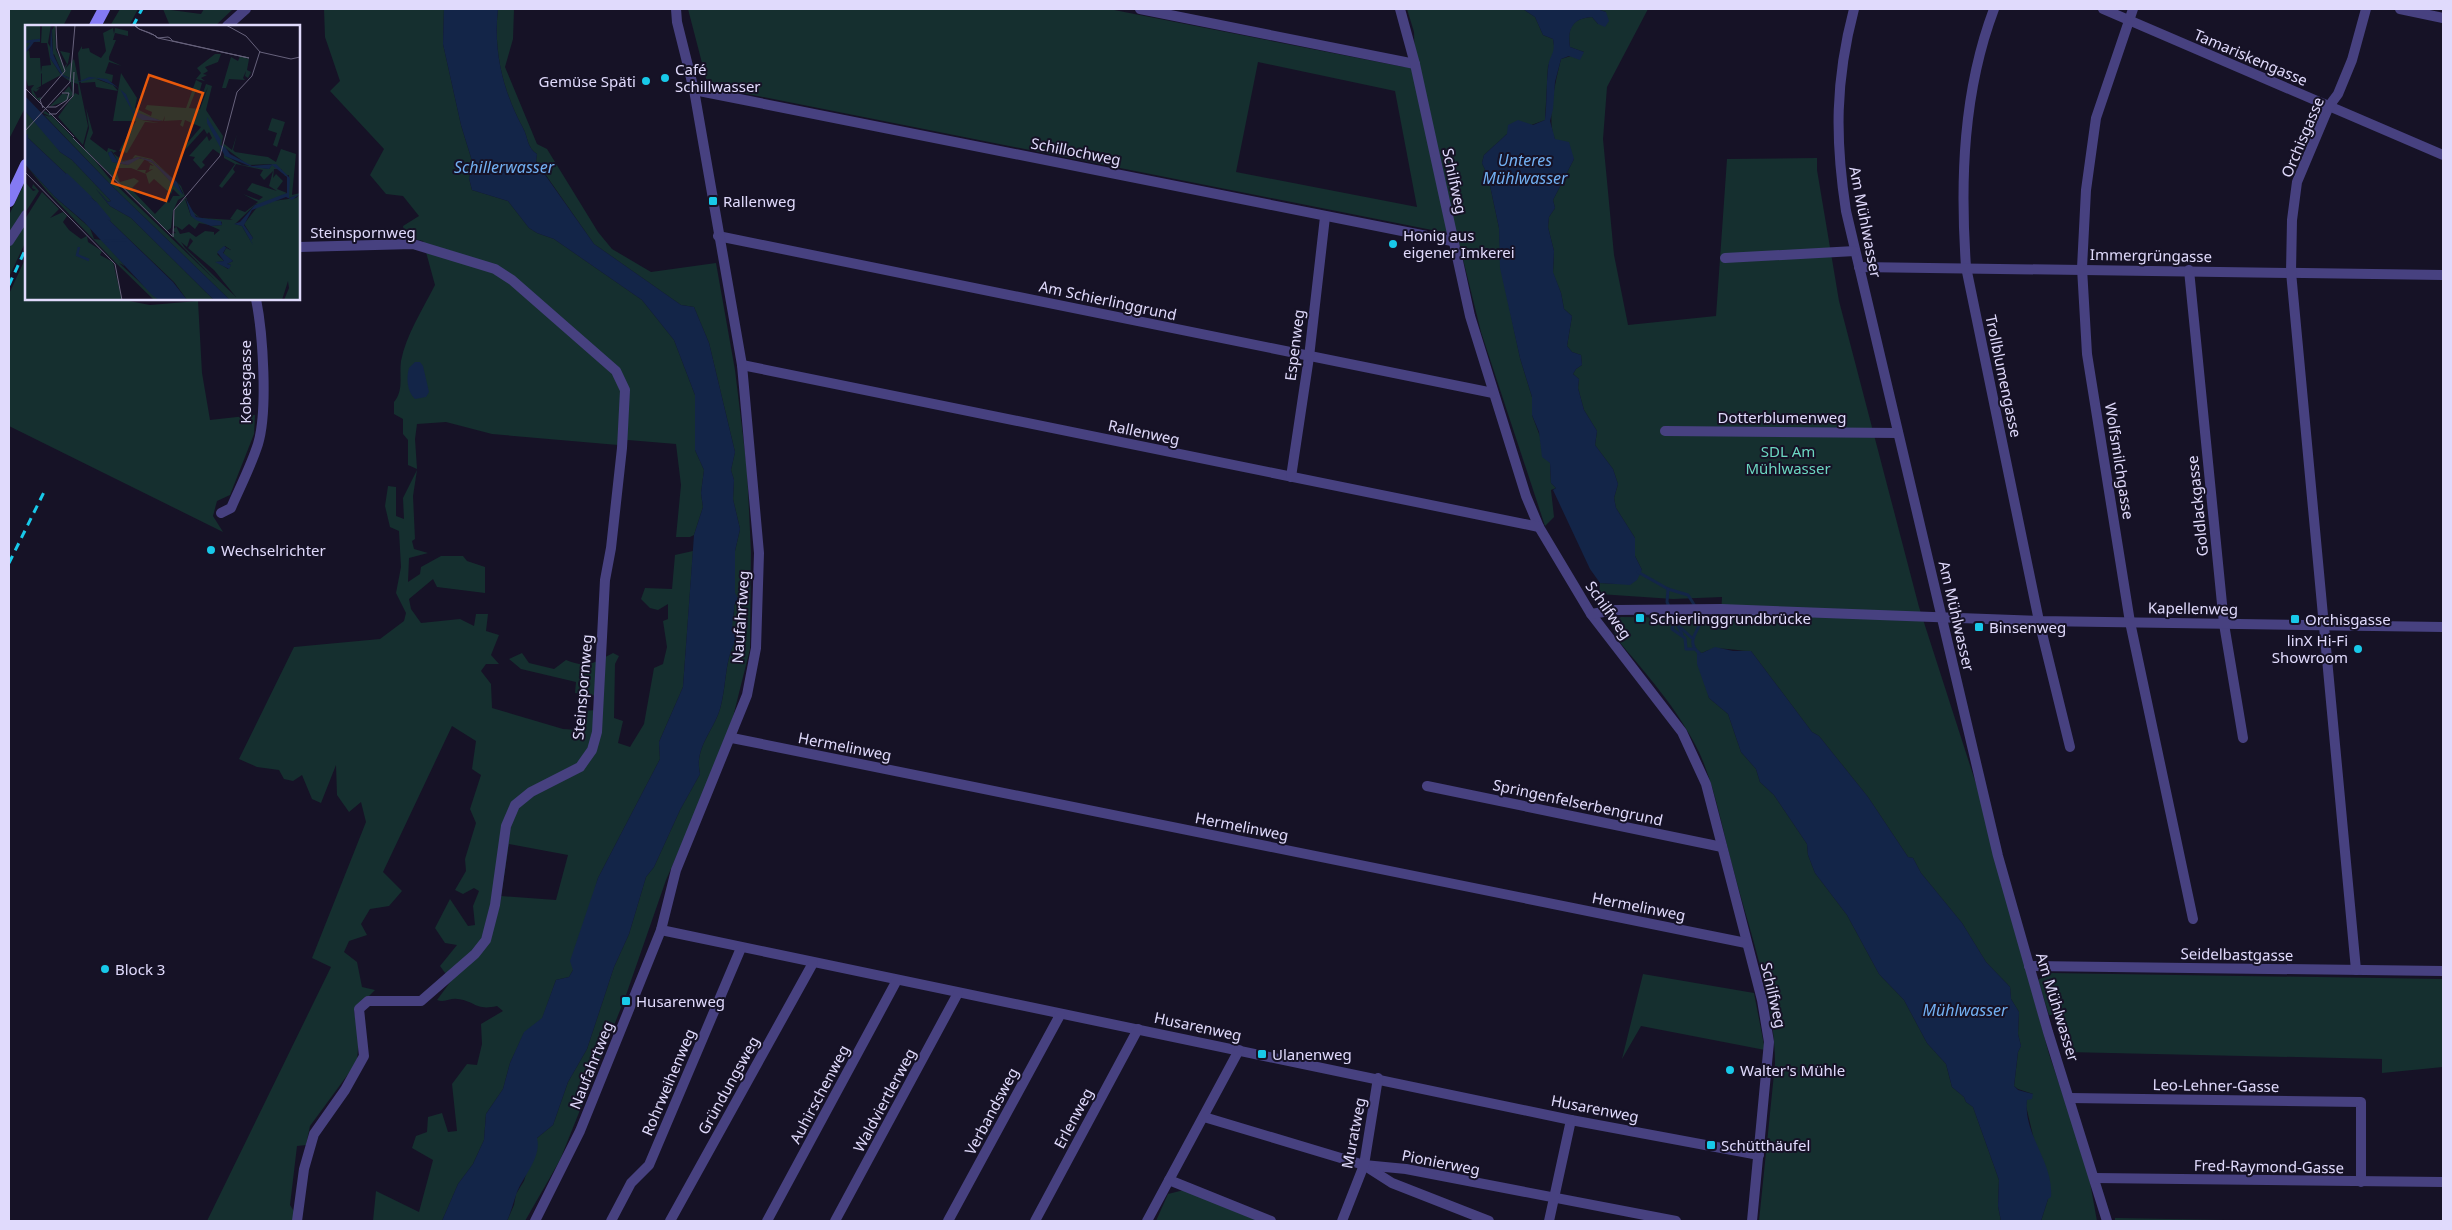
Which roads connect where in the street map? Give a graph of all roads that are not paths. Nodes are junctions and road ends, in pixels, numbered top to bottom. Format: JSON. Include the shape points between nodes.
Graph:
{"nodes":[{"id":1,"x":104,"y":9,"type":"edge"},
{"id":2,"x":246,"y":9,"type":"edge"},
{"id":3,"x":676,"y":9,"type":"edge"},
{"id":4,"x":1140,"y":9,"type":"edge"},
{"id":5,"x":1400,"y":9,"type":"edge"},
{"id":6,"x":1854,"y":9,"type":"edge"},
{"id":7,"x":1994,"y":9,"type":"edge"},
{"id":8,"x":2103,"y":9,"type":"edge"},
{"id":9,"x":2133,"y":9,"type":"edge"},
{"id":10,"x":2366,"y":9,"type":"edge"},
{"id":11,"x":2400,"y":9,"type":"edge"},
{"id":12,"x":2443,"y":18,"type":"edge"},
{"id":13,"x":2129,"y":20,"type":"junction"},
{"id":14,"x":96,"y":25,"type":"edge"},
{"id":15,"x":228,"y":25,"type":"edge"},
{"id":16,"x":1415,"y":64,"type":"junction"},
{"id":17,"x":694,"y":90,"type":"junction"},
{"id":18,"x":2329,"y":106,"type":"junction"},
{"id":19,"x":2443,"y":155,"type":"edge"},
{"id":20,"x":25,"y":167,"type":"edge"},
{"id":21,"x":9,"y":201,"type":"edge"},
{"id":22,"x":25,"y":217,"type":"edge"},
{"id":23,"x":1325,"y":217,"type":"junction"},
{"id":24,"x":718,"y":236,"type":"junction"},
{"id":25,"x":9,"y":241,"type":"edge"},
{"id":26,"x":1452,"y":241,"type":"junction"},
{"id":27,"x":300,"y":247,"type":"edge"},
{"id":28,"x":1855,"y":251,"type":"junction"},
{"id":29,"x":1725,"y":258,"type":"dead end"},
{"id":30,"x":1859,"y":267,"type":"junction"},
{"id":31,"x":1966,"y":267,"type":"junction"},
{"id":32,"x":2082,"y":268,"type":"junction"},
{"id":33,"x":2189,"y":270,"type":"junction"},
{"id":34,"x":2291,"y":272,"type":"junction"},
{"id":35,"x":2443,"y":275,"type":"edge"},
{"id":36,"x":256,"y":300,"type":"edge"},
{"id":37,"x":1309,"y":357,"type":"junction"},
{"id":38,"x":742,"y":365,"type":"junction"},
{"id":39,"x":1493,"y":393,"type":"junction"},
{"id":40,"x":1665,"y":431,"type":"dead end"},
{"id":41,"x":1898,"y":433,"type":"junction"},
{"id":42,"x":1291,"y":477,"type":"junction"},
{"id":43,"x":221,"y":514,"type":"dead end"},
{"id":44,"x":1539,"y":527,"type":"junction"},
{"id":45,"x":1591,"y":614,"type":"junction"},
{"id":46,"x":1942,"y":617,"type":"junction"},
{"id":47,"x":2039,"y":621,"type":"junction"},
{"id":48,"x":2130,"y":622,"type":"junction"},
{"id":49,"x":2224,"y":624,"type":"junction"},
{"id":50,"x":2324,"y":626,"type":"junction"},
{"id":51,"x":2443,"y":627,"type":"edge"},
{"id":52,"x":732,"y":738,"type":"junction"},
{"id":53,"x":2243,"y":738,"type":"dead end"},
{"id":54,"x":2070,"y":747,"type":"dead end"},
{"id":55,"x":1427,"y":786,"type":"dead end"},
{"id":56,"x":1722,"y":846,"type":"junction"},
{"id":57,"x":2193,"y":918,"type":"dead end"},
{"id":58,"x":661,"y":930,"type":"junction"},
{"id":59,"x":1746,"y":942,"type":"junction"},
{"id":60,"x":741,"y":948,"type":"junction"},
{"id":61,"x":813,"y":963,"type":"junction"},
{"id":62,"x":2030,"y":966,"type":"junction"},
{"id":63,"x":2356,"y":970,"type":"junction"},
{"id":64,"x":2443,"y":971,"type":"edge"},
{"id":65,"x":897,"y":980,"type":"junction"},
{"id":66,"x":958,"y":993,"type":"junction"},
{"id":67,"x":1060,"y":1015,"type":"junction"},
{"id":68,"x":1138,"y":1029,"type":"junction"},
{"id":69,"x":1239,"y":1050,"type":"junction"},
{"id":70,"x":1378,"y":1078,"type":"junction"},
{"id":71,"x":2070,"y":1098,"type":"junction"},
{"id":72,"x":1204,"y":1117,"type":"junction"},
{"id":73,"x":1571,"y":1120,"type":"junction"},
{"id":74,"x":1759,"y":1155,"type":"junction"},
{"id":75,"x":1364,"y":1165,"type":"junction"},
{"id":76,"x":2095,"y":1178,"type":"junction"},
{"id":77,"x":1169,"y":1180,"type":"junction"},
{"id":78,"x":2361,"y":1182,"type":"junction"},
{"id":79,"x":2443,"y":1182,"type":"edge"},
{"id":80,"x":1555,"y":1199,"type":"junction"},
{"id":81,"x":297,"y":1221,"type":"edge"},
{"id":82,"x":535,"y":1221,"type":"edge"},
{"id":83,"x":611,"y":1221,"type":"edge"},
{"id":84,"x":670,"y":1221,"type":"edge"},
{"id":85,"x":767,"y":1221,"type":"edge"},
{"id":86,"x":835,"y":1221,"type":"edge"},
{"id":87,"x":948,"y":1221,"type":"edge"},
{"id":88,"x":1035,"y":1221,"type":"edge"},
{"id":89,"x":1146,"y":1221,"type":"edge"},
{"id":90,"x":1271,"y":1221,"type":"edge"},
{"id":91,"x":1342,"y":1221,"type":"edge"},
{"id":92,"x":1489,"y":1221,"type":"edge"},
{"id":93,"x":1549,"y":1221,"type":"edge"},
{"id":94,"x":1676,"y":1221,"type":"edge"},
{"id":95,"x":1752,"y":1221,"type":"edge"},
{"id":96,"x":2107,"y":1221,"type":"edge"}],
"edges":[{"from":1,"to":14,"type":"main road"},
{"from":2,"to":15,"type":"street"},
{"from":3,"to":17,"type":"street","name":"Naufahrtweg"},
{"from":4,"to":16,"type":"street"},
{"from":5,"to":16,"type":"street","name":"Schilfweg"},
{"from":6,"to":28,"type":"street","name":"Am Mühlwasser","via":[[1838,107],[1838,159]]},
{"from":7,"to":31,"type":"street","name":"Trollblumengasse","via":[[1978,65],[1965,142],[1963,222]]},
{"from":8,"to":13,"type":"street","name":"Tamariskengasse"},
{"from":9,"to":13,"type":"street","name":"Wolfsmilchgasse"},
{"from":10,"to":18,"type":"street","name":"Orchisgasse","via":[[2352,60],[2338,94]]},
{"from":11,"to":12,"type":"street"},
{"from":13,"to":18,"type":"street","name":"Tamariskengasse"},
{"from":13,"to":32,"type":"street","name":"Wolfsmilchgasse","via":[[2096,118],[2086,190]]},
{"from":16,"to":26,"type":"street","name":"Schilfweg"},
{"from":17,"to":23,"type":"street","name":"Schillochweg"},
{"from":17,"to":24,"type":"street","name":"Naufahrtweg"},
{"from":18,"to":19,"type":"street","name":"Tamariskengasse"},
{"from":18,"to":34,"type":"street","name":"Orchisgasse","via":[[2297,182]]},
{"from":20,"to":21,"type":"main road"},
{"from":22,"to":25,"type":"street"},
{"from":23,"to":26,"type":"street","name":"Schillochweg"},
{"from":23,"to":37,"type":"street","name":"Espenweg"},
{"from":24,"to":37,"type":"street","name":"Am Schierlinggrund"},
{"from":24,"to":38,"type":"street","name":"Naufahrtweg"},
{"from":26,"to":39,"type":"street","name":"Schilfweg"},
{"from":27,"to":81,"type":"street","name":"Steinspornweg","via":[[413,244],[495,269],[512,280],[616,371],[625,390],[620,466],[605,580],[596,732],[592,750],[580,767],[531,792],[516,805],[506,826],[495,905],[486,940],[475,954],[421,1001],[368,1001],[360,1009],[364,1056],[314,1134],[304,1169]]},
{"from":28,"to":29,"type":"street"},
{"from":28,"to":30,"type":"street","name":"Am Mühlwasser"},
{"from":30,"to":31,"type":"street","name":"Immergrüngasse"},
{"from":30,"to":41,"type":"street","name":"Am Mühlwasser"},
{"from":31,"to":32,"type":"street","name":"Immergrüngasse"},
{"from":31,"to":47,"type":"street","name":"Trollblumengasse"},
{"from":32,"to":33,"type":"street","name":"Immergrüngasse"},
{"from":32,"to":48,"type":"street","name":"Wolfsmilchgasse","via":[[2087,354]]},
{"from":33,"to":34,"type":"street","name":"Immergrüngasse"},
{"from":33,"to":49,"type":"street","name":"Goldlackgasse"},
{"from":34,"to":35,"type":"street","name":"Immergrüngasse"},
{"from":34,"to":50,"type":"street","name":"Orchisgasse"},
{"from":36,"to":43,"type":"street","name":"Kobesgasse","via":[[262,370],[258,443],[231,508]]},
{"from":37,"to":39,"type":"street","name":"Am Schierlinggrund"},
{"from":37,"to":42,"type":"street","name":"Espenweg"},
{"from":38,"to":42,"type":"street","name":"Rallenweg"},
{"from":38,"to":52,"type":"street","name":"Naufahrtweg","via":[[759,553],[756,648],[748,695]]},
{"from":39,"to":44,"type":"street","name":"Schilfweg"},
{"from":40,"to":41,"type":"street","name":"Dotterblumenweg"},
{"from":41,"to":46,"type":"street","name":"Am Mühlwasser"},
{"from":42,"to":44,"type":"street","name":"Rallenweg"},
{"from":44,"to":45,"type":"street","name":"Schilfweg"},
{"from":45,"to":46,"type":"street","via":[[1616,610],[1706,610]]},
{"from":45,"to":56,"type":"street","name":"Schilfweg","via":[[1682,732],[1706,784]]},
{"from":46,"to":47,"type":"street","name":"Kapellenweg"},
{"from":46,"to":62,"type":"street","name":"Am Mühlwasser","via":[[1998,856]]},
{"from":47,"to":48,"type":"street","name":"Kapellenweg"},
{"from":47,"to":54,"type":"street","name":"Trollblumengasse"},
{"from":48,"to":49,"type":"street","name":"Kapellenweg"},
{"from":48,"to":57,"type":"street","name":"Wolfsmilchgasse"},
{"from":49,"to":50,"type":"street","name":"Kapellenweg"},
{"from":49,"to":53,"type":"street","name":"Goldlackgasse"},
{"from":50,"to":51,"type":"street","name":"Kapellenweg"},
{"from":50,"to":63,"type":"street","name":"Orchisgasse"},
{"from":52,"to":58,"type":"street","name":"Naufahrtweg","via":[[676,870]]},
{"from":52,"to":59,"type":"street","name":"Hermelinweg"},
{"from":55,"to":56,"type":"street","name":"Springenfelserbengrund"},
{"from":56,"to":59,"type":"street","name":"Schilfweg"},
{"from":58,"to":60,"type":"street","name":"Husarenweg"},
{"from":58,"to":82,"type":"street","name":"Naufahrtweg","via":[[580,1131]]},
{"from":59,"to":74,"type":"street","name":"Schilfweg","via":[[1762,1000],[1769,1042]]},
{"from":60,"to":61,"type":"street","name":"Husarenweg"},
{"from":60,"to":83,"type":"street","name":"Rohrweihenweg","via":[[649,1165],[631,1183]]},
{"from":61,"to":65,"type":"street","name":"Husarenweg"},
{"from":61,"to":84,"type":"street","name":"Gründungsweg"},
{"from":62,"to":63,"type":"street","name":"Seidelbastgasse"},
{"from":62,"to":71,"type":"street","name":"Am Mühlwasser"},
{"from":63,"to":64,"type":"street","name":"Seidelbastgasse"},
{"from":65,"to":66,"type":"street","name":"Husarenweg"},
{"from":65,"to":85,"type":"street","name":"Auhirschenweg"},
{"from":66,"to":67,"type":"street","name":"Husarenweg"},
{"from":66,"to":86,"type":"street","name":"Waldviertlerweg"},
{"from":67,"to":68,"type":"street","name":"Husarenweg"},
{"from":67,"to":87,"type":"street","name":"Verbandsweg"},
{"from":68,"to":69,"type":"street","name":"Husarenweg"},
{"from":68,"to":88,"type":"street","name":"Erlenweg"},
{"from":69,"to":70,"type":"street","name":"Husarenweg"},
{"from":69,"to":72,"type":"street"},
{"from":70,"to":73,"type":"street","name":"Husarenweg"},
{"from":70,"to":75,"type":"street","name":"Muratweg"},
{"from":71,"to":76,"type":"street","name":"Am Mühlwasser"},
{"from":71,"to":78,"type":"street","name":"Leo-Lehner-Gasse","via":[[2362,1102]]},
{"from":72,"to":75,"type":"street","name":"Pionierweg"},
{"from":72,"to":77,"type":"street"},
{"from":73,"to":74,"type":"street","name":"Husarenweg"},
{"from":73,"to":80,"type":"street"},
{"from":74,"to":95,"type":"street","name":"Schilfweg"},
{"from":75,"to":80,"type":"street","name":"Pionierweg"},
{"from":75,"to":91,"type":"street","name":"Muratweg"},
{"from":75,"to":92,"type":"street","via":[[1392,1182]]},
{"from":76,"to":78,"type":"street","name":"Fred-Raymond-Gasse"},
{"from":76,"to":96,"type":"street","name":"Am Mühlwasser"},
{"from":77,"to":89,"type":"street"},
{"from":77,"to":90,"type":"street"},
{"from":78,"to":79,"type":"street","name":"Fred-Raymond-Gasse"},
{"from":80,"to":93,"type":"street"},
{"from":80,"to":94,"type":"street","name":"Pionierweg"}]}
